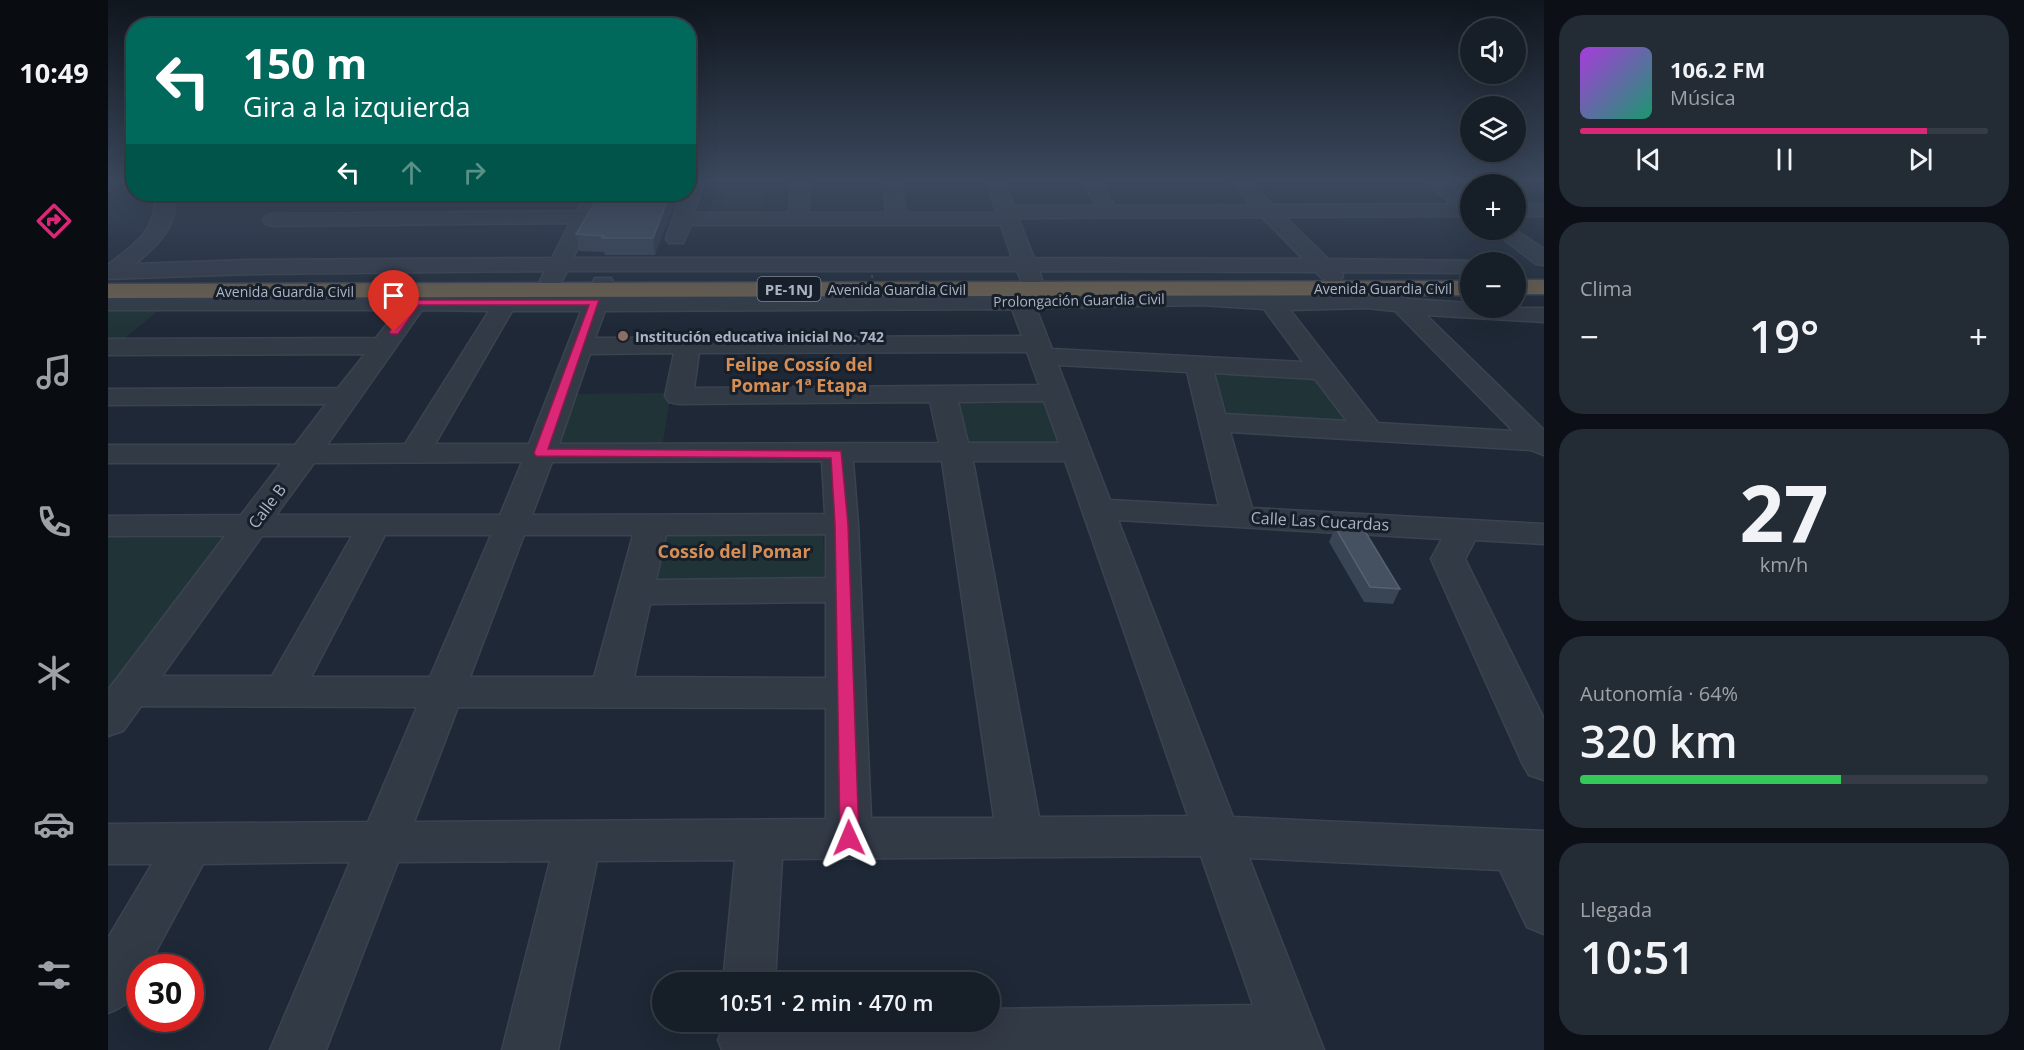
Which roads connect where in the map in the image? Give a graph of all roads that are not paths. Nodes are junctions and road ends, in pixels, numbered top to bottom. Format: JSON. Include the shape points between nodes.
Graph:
{"nodes":[{"id":1,"x":156,"y":231,"type":"edge"},
{"id":2,"x":266,"y":231,"type":"edge"},
{"id":3,"x":576,"y":231,"type":"edge"},
{"id":4,"x":678,"y":231,"type":"edge"},
{"id":5,"x":1012,"y":231,"type":"edge"},
{"id":6,"x":1288,"y":231,"type":"edge"},
{"id":7,"x":1516,"y":240,"type":"edge"},
{"id":8,"x":1544,"y":259,"type":"edge"},
{"id":9,"x":251,"y":260,"type":"junction"},
{"id":10,"x":668,"y":264,"type":"junction"},
{"id":11,"x":1544,"y":265,"type":"edge"},
{"id":12,"x":1460,"y":266,"type":"edge"},
{"id":13,"x":1526,"y":266,"type":"edge"},
{"id":14,"x":555,"y":273,"type":"junction"},
{"id":15,"x":1329,"y":273,"type":"junction"},
{"id":16,"x":109,"y":279,"type":"edge"},
{"id":17,"x":1460,"y":279,"type":"edge"},
{"id":18,"x":1526,"y":279,"type":"edge"},
{"id":19,"x":1544,"y":279,"type":"edge"},
{"id":20,"x":1024,"y":284,"type":"junction"},
{"id":21,"x":1544,"y":287,"type":"edge"},
{"id":22,"x":1383,"y":288,"type":"junction"},
{"id":23,"x":1460,"y":288,"type":"edge"},
{"id":24,"x":1526,"y":288,"type":"edge"},
{"id":25,"x":600,"y":291,"type":"junction"},
{"id":26,"x":1265,"y":295,"type":"junction"},
{"id":27,"x":421,"y":296,"type":"junction"},
{"id":28,"x":184,"y":297,"type":"junction"},
{"id":29,"x":1526,"y":298,"type":"edge"},
{"id":30,"x":108,"y":303,"type":"edge"},
{"id":31,"x":505,"y":303,"type":"junction"},
{"id":32,"x":1404,"y":306,"type":"junction"},
{"id":33,"x":1544,"y":314,"type":"edge"},
{"id":34,"x":688,"y":345,"type":"junction"},
{"id":35,"x":384,"y":346,"type":"junction"},
{"id":36,"x":579,"y":346,"type":"junction"},
{"id":37,"x":1040,"y":350,"type":"junction"},
{"id":38,"x":114,"y":352,"type":"edge"},
{"id":39,"x":1198,"y":364,"type":"junction"},
{"id":40,"x":1323,"y":371,"type":"junction"},
{"id":41,"x":1054,"y":393,"type":"junction"},
{"id":42,"x":942,"y":394,"type":"junction"},
{"id":43,"x":347,"y":396,"type":"junction"},
{"id":44,"x":108,"y":397,"type":"edge"},
{"id":45,"x":1213,"y":422,"type":"junction"},
{"id":46,"x":1368,"y":430,"type":"junction"},
{"id":47,"x":1543,"y":443,"type":"edge"},
{"id":48,"x":1076,"y":452,"type":"junction"},
{"id":49,"x":306,"y":453,"type":"junction"},
{"id":50,"x":415,"y":453,"type":"junction"},
{"id":51,"x":541,"y":453,"type":"junction"},
{"id":52,"x":956,"y":453,"type":"junction"},
{"id":53,"x":108,"y":454,"type":"edge"},
{"id":54,"x":837,"y":454,"type":"junction"},
{"id":55,"x":1097,"y":508,"type":"junction"},
{"id":56,"x":1238,"y":516,"type":"junction"},
{"id":57,"x":842,"y":524,"type":"junction"},
{"id":58,"x":108,"y":525,"type":"edge"},
{"id":59,"x":253,"y":525,"type":"junction"},
{"id":60,"x":374,"y":525,"type":"junction"},
{"id":61,"x":511,"y":525,"type":"junction"},
{"id":62,"x":652,"y":525,"type":"junction"},
{"id":63,"x":1464,"y":529,"type":"junction"},
{"id":64,"x":1544,"y":534,"type":"edge"},
{"id":65,"x":843,"y":590,"type":"junction"},
{"id":66,"x":635,"y":592,"type":"junction"},
{"id":67,"x":283,"y":692,"type":"junction"},
{"id":68,"x":442,"y":693,"type":"junction"},
{"id":69,"x":610,"y":693,"type":"junction"},
{"id":70,"x":846,"y":693,"type":"junction"},
{"id":71,"x":119,"y":705,"type":"edge"},
{"id":72,"x":1544,"y":764,"type":"edge"},
{"id":73,"x":1217,"y":836,"type":"junction"},
{"id":74,"x":1020,"y":837,"type":"junction"},
{"id":75,"x":760,"y":838,"type":"junction"},
{"id":76,"x":849,"y":838,"type":"junction"},
{"id":77,"x":578,"y":840,"type":"junction"},
{"id":78,"x":381,"y":841,"type":"junction"},
{"id":79,"x":190,"y":843,"type":"junction"},
{"id":80,"x":108,"y":844,"type":"edge"},
{"id":81,"x":1529,"y":851,"type":"edge"},
{"id":82,"x":1544,"y":911,"type":"edge"},
{"id":83,"x":750,"y":972,"type":"edge"},
{"id":84,"x":108,"y":987,"type":"edge"},
{"id":85,"x":745,"y":1037,"type":"edge"},
{"id":86,"x":1293,"y":1041,"type":"edge"},
{"id":87,"x":298,"y":1050,"type":"edge"},
{"id":88,"x":530,"y":1050,"type":"edge"}],
"edges":[{"from":1,"to":16,"type":"street"},
{"from":2,"to":9,"type":"street"},
{"from":3,"to":14,"type":"street"},
{"from":4,"to":10,"type":"street"},
{"from":5,"to":20,"type":"street"},
{"from":6,"to":15,"type":"street"},
{"from":7,"to":8,"type":"street"},
{"from":9,"to":14,"type":"highway","name":"Avenida Guardia Civil"},
{"from":9,"to":16,"type":"highway","name":"Avenida Guardia Civil"},
{"from":10,"to":14,"type":"street"},
{"from":10,"to":20,"type":"street"},
{"from":11,"to":13,"type":"street"},
{"from":12,"to":15,"type":"street"},
{"from":14,"to":25,"type":"highway","name":"Avenida Guardia Civil"},
{"from":15,"to":17,"type":"highway","name":"Avenida Guardia Civil"},
{"from":15,"to":20,"type":"highway","name":"Avenida Guardia Civil"},
{"from":16,"to":28,"type":"highway"},
{"from":18,"to":19,"type":"highway"},
{"from":20,"to":25,"type":"street","name":"Prolongación Guardia Civil"},
{"from":20,"to":26,"type":"street","name":"Prolongación Guardia Civil","via":[[1201,298]]},
{"from":20,"to":37,"type":"street"},
{"from":21,"to":24,"type":"highway"},
{"from":22,"to":23,"type":"highway","name":"Avenida Guardia Civil"},
{"from":22,"to":26,"type":"highway","name":"Avenida Guardia Civil"},
{"from":22,"to":32,"type":"street"},
{"from":25,"to":27,"type":"highway"},
{"from":25,"to":31,"type":"street","name":"Prolongación Guardia Civil"},
{"from":25,"to":36,"type":"street"},
{"from":26,"to":32,"type":"street","name":"Prolongación Guardia Civil"},
{"from":26,"to":40,"type":"street"},
{"from":27,"to":28,"type":"street","name":"Prolongación Guardia Civil"},
{"from":27,"to":31,"type":"street","name":"Prolongación Guardia Civil"},
{"from":27,"to":35,"type":"street","name":"Calle B"},
{"from":28,"to":30,"type":"street","name":"Prolongación Guardia Civil"},
{"from":28,"to":38,"type":"street"},
{"from":29,"to":33,"type":"street"},
{"from":31,"to":50,"type":"street"},
{"from":32,"to":33,"type":"street","name":"Prolongación Guardia Civil"},
{"from":32,"to":47,"type":"street"},
{"from":34,"to":36,"type":"street"},
{"from":34,"to":37,"type":"street"},
{"from":34,"to":42,"type":"street","via":[[679,396]]},
{"from":35,"to":38,"type":"street"},
{"from":35,"to":43,"type":"street","name":"Calle B"},
{"from":36,"to":51,"type":"street"},
{"from":37,"to":39,"type":"street"},
{"from":37,"to":41,"type":"street"},
{"from":39,"to":40,"type":"street"},
{"from":39,"to":45,"type":"street"},
{"from":40,"to":46,"type":"street"},
{"from":41,"to":42,"type":"street"},
{"from":41,"to":48,"type":"street"},
{"from":42,"to":52,"type":"street"},
{"from":43,"to":44,"type":"street"},
{"from":43,"to":49,"type":"street","name":"Calle B"},
{"from":45,"to":46,"type":"street"},
{"from":45,"to":56,"type":"street"},
{"from":46,"to":47,"type":"street"},
{"from":48,"to":52,"type":"street"},
{"from":48,"to":55,"type":"street"},
{"from":49,"to":50,"type":"street"},
{"from":49,"to":53,"type":"street"},
{"from":49,"to":59,"type":"street","name":"Calle B"},
{"from":50,"to":51,"type":"street"},
{"from":51,"to":54,"type":"street"},
{"from":51,"to":61,"type":"street"},
{"from":52,"to":54,"type":"street"},
{"from":52,"to":74,"type":"street"},
{"from":54,"to":57,"type":"street"},
{"from":55,"to":56,"type":"street","name":"Calle Las Cucardas"},
{"from":55,"to":73,"type":"street"},
{"from":56,"to":63,"type":"street","name":"Calle Las Cucardas"},
{"from":57,"to":62,"type":"street"},
{"from":57,"to":65,"type":"street"},
{"from":58,"to":59,"type":"street"},
{"from":59,"to":60,"type":"street"},
{"from":59,"to":71,"type":"street","name":"Calle B"},
{"from":60,"to":61,"type":"street"},
{"from":60,"to":67,"type":"street"},
{"from":61,"to":62,"type":"street"},
{"from":61,"to":68,"type":"street"},
{"from":62,"to":66,"type":"street"},
{"from":63,"to":64,"type":"street","name":"Calle Las Cucardas"},
{"from":63,"to":72,"type":"street","via":[[1448,559]]},
{"from":65,"to":66,"type":"street"},
{"from":65,"to":70,"type":"street"},
{"from":66,"to":69,"type":"street"},
{"from":67,"to":68,"type":"street"},
{"from":67,"to":71,"type":"street"},
{"from":68,"to":69,"type":"street"},
{"from":68,"to":78,"type":"street"},
{"from":69,"to":70,"type":"street"},
{"from":70,"to":76,"type":"street"},
{"from":73,"to":74,"type":"street"},
{"from":73,"to":81,"type":"street"},
{"from":73,"to":86,"type":"street"},
{"from":74,"to":76,"type":"street"},
{"from":75,"to":76,"type":"street"},
{"from":75,"to":77,"type":"street"},
{"from":75,"to":83,"type":"street"},
{"from":77,"to":78,"type":"street"},
{"from":77,"to":88,"type":"street"},
{"from":78,"to":79,"type":"street"},
{"from":78,"to":87,"type":"street"},
{"from":79,"to":80,"type":"street"},
{"from":79,"to":84,"type":"street"},
{"from":81,"to":82,"type":"street"},
{"from":85,"to":86,"type":"street"}]}
